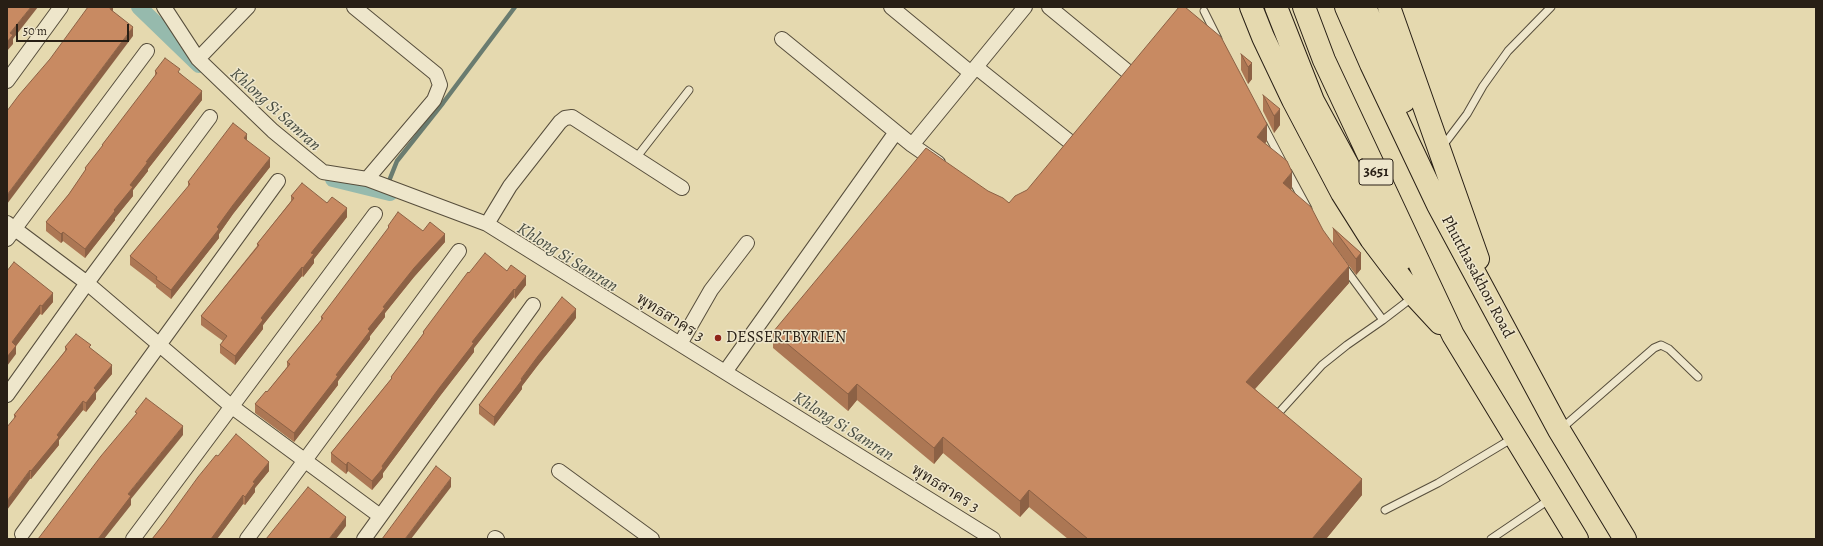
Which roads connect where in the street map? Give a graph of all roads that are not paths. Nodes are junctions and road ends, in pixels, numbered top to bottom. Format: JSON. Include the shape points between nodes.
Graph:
{"nodes":[{"id":1,"x":61,"y":7,"type":"edge"},
{"id":2,"x":164,"y":7,"type":"edge"},
{"id":3,"x":248,"y":7,"type":"edge"},
{"id":4,"x":354,"y":7,"type":"edge"},
{"id":5,"x":891,"y":7,"type":"edge"},
{"id":6,"x":1025,"y":7,"type":"edge"},
{"id":7,"x":1049,"y":7,"type":"edge"},
{"id":8,"x":1251,"y":7,"type":"edge"},
{"id":9,"x":1276,"y":7,"type":"edge"},
{"id":10,"x":1304,"y":7,"type":"edge"},
{"id":11,"x":1346,"y":7,"type":"edge"},
{"id":12,"x":1365,"y":7,"type":"edge"},
{"id":13,"x":1389,"y":7,"type":"edge"},
{"id":14,"x":1551,"y":7,"type":"edge"},
{"id":15,"x":1204,"y":11,"type":"dead end"},
{"id":16,"x":782,"y":39,"type":"dead end"},
{"id":17,"x":1222,"y":45,"type":"edge"},
{"id":18,"x":147,"y":51,"type":"dead end"},
{"id":19,"x":198,"y":59,"type":"junction"},
{"id":20,"x":1138,"y":60,"type":"edge"},
{"id":21,"x":973,"y":70,"type":"junction"},
{"id":22,"x":1128,"y":72,"type":"junction"},
{"id":23,"x":7,"y":81,"type":"edge"},
{"id":24,"x":1118,"y":83,"type":"edge"},
{"id":25,"x":689,"y":90,"type":"dead end"},
{"id":26,"x":210,"y":117,"type":"dead end"},
{"id":27,"x":1261,"y":121,"type":"edge"},
{"id":28,"x":1079,"y":130,"type":"edge"},
{"id":29,"x":896,"y":132,"type":"junction"},
{"id":30,"x":1070,"y":142,"type":"junction"},
{"id":31,"x":912,"y":145,"type":"junction"},
{"id":32,"x":1440,"y":149,"type":"junction"},
{"id":33,"x":1060,"y":154,"type":"edge"},
{"id":34,"x":636,"y":158,"type":"junction"},
{"id":35,"x":949,"y":171,"type":"edge"},
{"id":36,"x":367,"y":179,"type":"junction"},
{"id":37,"x":278,"y":181,"type":"dead end"},
{"id":38,"x":682,"y":188,"type":"dead end"},
{"id":39,"x":375,"y":214,"type":"dead end"},
{"id":40,"x":1312,"y":217,"type":"edge"},
{"id":41,"x":486,"y":224,"type":"junction"},
{"id":42,"x":9,"y":230,"type":"edge"},
{"id":43,"x":747,"y":244,"type":"dead end"},
{"id":44,"x":459,"y":251,"type":"dead end"},
{"id":45,"x":1341,"y":263,"type":"edge"},
{"id":46,"x":87,"y":283,"type":"junction"},
{"id":47,"x":1415,"y":296,"type":"junction"},
{"id":48,"x":533,"y":305,"type":"dead end"},
{"id":49,"x":1497,"y":315,"type":"junction"},
{"id":50,"x":1383,"y":320,"type":"junction"},
{"id":51,"x":1453,"y":335,"type":"junction"},
{"id":52,"x":680,"y":344,"type":"junction"},
{"id":53,"x":160,"y":345,"type":"junction"},
{"id":54,"x":725,"y":372,"type":"junction"},
{"id":55,"x":1698,"y":376,"type":"dead end"},
{"id":56,"x":7,"y":395,"type":"edge"},
{"id":57,"x":231,"y":406,"type":"junction"},
{"id":58,"x":1275,"y":417,"type":"edge"},
{"id":59,"x":1559,"y":430,"type":"junction"},
{"id":60,"x":1515,"y":437,"type":"junction"},
{"id":61,"x":305,"y":460,"type":"junction"},
{"id":62,"x":558,"y":471,"type":"dead end"},
{"id":63,"x":1551,"y":498,"type":"junction"},
{"id":64,"x":1385,"y":510,"type":"dead end"},
{"id":65,"x":380,"y":516,"type":"junction"},
{"id":66,"x":22,"y":534,"type":"dead end"},
{"id":67,"x":133,"y":539,"type":"edge"},
{"id":68,"x":247,"y":539,"type":"edge"},
{"id":69,"x":364,"y":539,"type":"edge"},
{"id":70,"x":652,"y":539,"type":"edge"},
{"id":71,"x":994,"y":539,"type":"edge"},
{"id":72,"x":1491,"y":539,"type":"edge"},
{"id":73,"x":1577,"y":539,"type":"edge"},
{"id":74,"x":1625,"y":539,"type":"edge"}],
"edges":[{"from":1,"to":23,"type":"street"},
{"from":2,"to":19,"type":"street","name":"พุทธสาคร 3"},
{"from":3,"to":19,"type":"street"},
{"from":4,"to":36,"type":"street","via":[[436,74],[440,85],[434,100]]},
{"from":5,"to":21,"type":"street"},
{"from":6,"to":21,"type":"street"},
{"from":7,"to":22,"type":"street"},
{"from":8,"to":47,"type":"main road","via":[[1293,100],[1342,193],[1371,239]]},
{"from":9,"to":51,"type":"main road","via":[[1316,108],[1391,242]]},
{"from":10,"to":51,"type":"main road","number":"3651","via":[[1327,67]]},
{"from":11,"to":49,"type":"main road","name":"Phutthasakhon Road","number":"3651","via":[[1407,142]]},
{"from":12,"to":49,"type":"main road"},
{"from":13,"to":32,"type":"main road"},
{"from":14,"to":32,"type":"lane","via":[[1508,51],[1483,86],[1468,114]]},
{"from":15,"to":17,"type":"lane"},
{"from":16,"to":29,"type":"street"},
{"from":18,"to":42,"type":"street"},
{"from":19,"to":36,"type":"street","name":"พุทธสาคร 3","via":[[273,131],[323,172]]},
{"from":20,"to":22,"type":"street"},
{"from":21,"to":30,"type":"street"},
{"from":21,"to":31,"type":"street"},
{"from":22,"to":24,"type":"street"},
{"from":25,"to":34,"type":"lane"},
{"from":26,"to":46,"type":"street"},
{"from":27,"to":40,"type":"lane"},
{"from":28,"to":30,"type":"street"},
{"from":29,"to":31,"type":"street"},
{"from":29,"to":54,"type":"street"},
{"from":30,"to":33,"type":"street"},
{"from":31,"to":35,"type":"street"},
{"from":32,"to":49,"type":"main road"},
{"from":34,"to":38,"type":"street"},
{"from":34,"to":41,"type":"street","via":[[572,117],[565,118],[510,186]]},
{"from":36,"to":41,"type":"street","name":"พุทธสาคร 3"},
{"from":37,"to":53,"type":"street"},
{"from":39,"to":57,"type":"street"},
{"from":41,"to":52,"type":"street","name":"พุทธสาคร 3"},
{"from":42,"to":46,"type":"street"},
{"from":43,"to":52,"type":"street","via":[[711,290]]},
{"from":44,"to":61,"type":"street"},
{"from":45,"to":50,"type":"lane"},
{"from":46,"to":53,"type":"street"},
{"from":46,"to":56,"type":"street"},
{"from":47,"to":50,"type":"lane"},
{"from":47,"to":51,"type":"main road"},
{"from":48,"to":65,"type":"street"},
{"from":49,"to":59,"type":"main road","name":"Phutthasakhon Road","number":"3651"},
{"from":50,"to":58,"type":"lane","via":[[1322,365]]},
{"from":51,"to":60,"type":"main road","number":"3651"},
{"from":52,"to":54,"type":"street","name":"พุทธสาคร 3"},
{"from":53,"to":57,"type":"street"},
{"from":53,"to":66,"type":"street"},
{"from":54,"to":71,"type":"street","name":"พุทธสาคร 3"},
{"from":55,"to":59,"type":"lane","via":[[1662,345],[1654,348]]},
{"from":57,"to":61,"type":"street"},
{"from":57,"to":67,"type":"street"},
{"from":59,"to":74,"type":"main road","name":"Phutthasakhon Road","number":"3651"},
{"from":60,"to":63,"type":"main road","number":"3651"},
{"from":60,"to":64,"type":"lane","via":[[1438,483]]},
{"from":61,"to":65,"type":"street"},
{"from":61,"to":68,"type":"street"},
{"from":62,"to":70,"type":"street"},
{"from":63,"to":72,"type":"lane"},
{"from":63,"to":73,"type":"main road","number":"3651"},
{"from":65,"to":69,"type":"street"}]}
